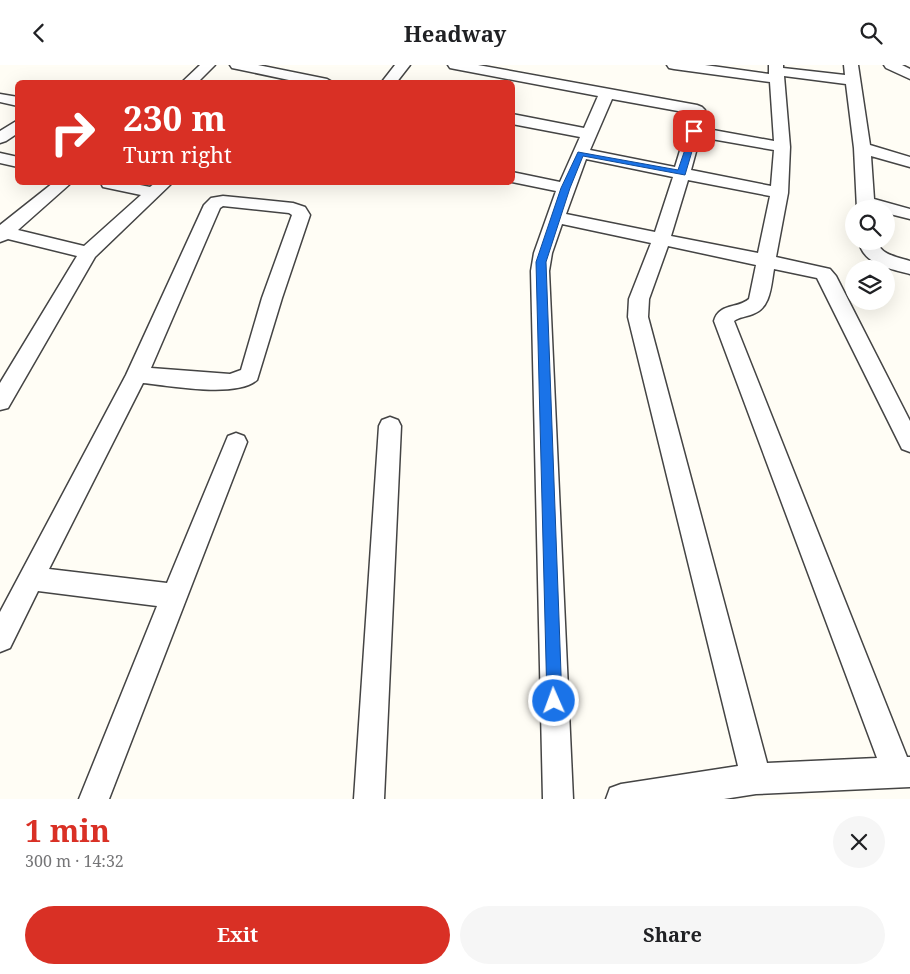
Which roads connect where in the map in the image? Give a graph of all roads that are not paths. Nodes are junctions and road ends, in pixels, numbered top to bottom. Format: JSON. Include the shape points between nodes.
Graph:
{"nodes":[{"id":1,"x":208,"y":65,"type":"edge"},
{"id":2,"x":237,"y":65,"type":"edge"},
{"id":3,"x":303,"y":65,"type":"edge"},
{"id":4,"x":403,"y":65,"type":"edge"},
{"id":5,"x":455,"y":65,"type":"edge"},
{"id":6,"x":674,"y":65,"type":"edge"},
{"id":7,"x":891,"y":65,"type":"edge"},
{"id":8,"x":776,"y":71,"type":"edge"},
{"id":9,"x":852,"y":73,"type":"edge"},
{"id":10,"x":910,"y":75,"type":"edge"},
{"id":11,"x":494,"y":78,"type":"edge"},
{"id":12,"x":289,"y":79,"type":"edge"},
{"id":13,"x":191,"y":80,"type":"edge"},
{"id":14,"x":390,"y":80,"type":"edge"},
{"id":15,"x":510,"y":80,"type":"edge"},
{"id":16,"x":515,"y":81,"type":"edge"},
{"id":17,"x":607,"y":92,"type":"junction"},
{"id":18,"x":0,"y":98,"type":"edge"},
{"id":19,"x":15,"y":101,"type":"edge"},
{"id":20,"x":515,"y":120,"type":"edge"},
{"id":21,"x":15,"y":127,"type":"edge"},
{"id":22,"x":694,"y":131,"type":"junction"},
{"id":23,"x":0,"y":138,"type":"edge"},
{"id":24,"x":584,"y":143,"type":"junction"},
{"id":25,"x":782,"y":147,"type":"junction"},
{"id":26,"x":862,"y":148,"type":"junction"},
{"id":27,"x":0,"y":158,"type":"edge"},
{"id":28,"x":15,"y":161,"type":"edge"},
{"id":29,"x":910,"y":161,"type":"edge"},
{"id":30,"x":682,"y":173,"type":"junction"},
{"id":31,"x":515,"y":178,"type":"edge"},
{"id":32,"x":61,"y":185,"type":"edge"},
{"id":33,"x":129,"y":185,"type":"edge"},
{"id":34,"x":159,"y":188,"type":"edge"},
{"id":35,"x":566,"y":188,"type":"junction"},
{"id":36,"x":779,"y":193,"type":"junction"},
{"id":37,"x":866,"y":200,"type":"edge"},
{"id":38,"x":895,"y":211,"type":"edge"},
{"id":39,"x":910,"y":214,"type":"edge"},
{"id":40,"x":555,"y":217,"type":"junction"},
{"id":41,"x":2,"y":233,"type":"edge"},
{"id":42,"x":661,"y":240,"type":"junction"},
{"id":43,"x":872,"y":250,"type":"edge"},
{"id":44,"x":88,"y":253,"type":"junction"},
{"id":45,"x":767,"y":260,"type":"junction"},
{"id":46,"x":910,"y":268,"type":"edge"},
{"id":47,"x":137,"y":375,"type":"junction"},
{"id":48,"x":0,"y":402,"type":"edge"},
{"id":49,"x":390,"y":426,"type":"dead end"},
{"id":50,"x":236,"y":443,"type":"dead end"},
{"id":51,"x":910,"y":443,"type":"edge"},
{"id":52,"x":32,"y":579,"type":"junction"},
{"id":53,"x":173,"y":596,"type":"junction"},
{"id":54,"x":0,"y":639,"type":"edge"},
{"id":55,"x":904,"y":773,"type":"edge"},
{"id":56,"x":756,"y":779,"type":"junction"},
{"id":57,"x":94,"y":799,"type":"edge"},
{"id":58,"x":369,"y":799,"type":"edge"},
{"id":59,"x":558,"y":799,"type":"edge"},
{"id":60,"x":621,"y":799,"type":"edge"}],
"edges":[{"from":1,"to":13,"type":"street"},
{"from":2,"to":12,"type":"street"},
{"from":3,"to":12,"type":"street"},
{"from":4,"to":14,"type":"street"},
{"from":5,"to":11,"type":"street"},
{"from":6,"to":8,"type":"street"},
{"from":7,"to":10,"type":"street"},
{"from":8,"to":9,"type":"street"},
{"from":8,"to":25,"type":"street"},
{"from":9,"to":26,"type":"street"},
{"from":11,"to":15,"type":"street"},
{"from":16,"to":17,"type":"street"},
{"from":17,"to":22,"type":"street","via":[[694,108],[698,112]]},
{"from":17,"to":24,"type":"street"},
{"from":18,"to":19,"type":"street"},
{"from":20,"to":24,"type":"street"},
{"from":21,"to":23,"type":"street"},
{"from":22,"to":25,"type":"street"},
{"from":22,"to":30,"type":"street"},
{"from":24,"to":30,"type":"street"},
{"from":24,"to":35,"type":"street"},
{"from":25,"to":36,"type":"street"},
{"from":26,"to":29,"type":"street"},
{"from":26,"to":37,"type":"street"},
{"from":27,"to":28,"type":"street"},
{"from":30,"to":36,"type":"street"},
{"from":30,"to":42,"type":"street"},
{"from":31,"to":35,"type":"street"},
{"from":32,"to":41,"type":"street"},
{"from":33,"to":34,"type":"street"},
{"from":34,"to":44,"type":"street"},
{"from":35,"to":40,"type":"street"},
{"from":36,"to":45,"type":"street"},
{"from":38,"to":39,"type":"street"},
{"from":40,"to":42,"type":"street"},
{"from":40,"to":59,"type":"street","via":[[540,271]]},
{"from":41,"to":44,"type":"street"},
{"from":42,"to":45,"type":"street"},
{"from":42,"to":56,"type":"street","via":[[639,299],[638,317]]},
{"from":43,"to":46,"type":"street","via":[[878,257]]},
{"from":44,"to":48,"type":"street"},
{"from":45,"to":51,"type":"street","via":[[816,270],[826,276]]},
{"from":45,"to":55,"type":"street","via":[[755,306],[729,313],[725,317],[726,328]]},
{"from":47,"to":47,"type":"street","via":[[230,382],[243,380],[250,374],[301,215],[299,211],[223,201],[213,205]]},
{"from":47,"to":52,"type":"street"},
{"from":49,"to":58,"type":"street"},
{"from":50,"to":53,"type":"street"},
{"from":52,"to":53,"type":"street"},
{"from":52,"to":54,"type":"street"},
{"from":53,"to":57,"type":"street"},
{"from":55,"to":56,"type":"street"},
{"from":56,"to":60,"type":"street"}]}
